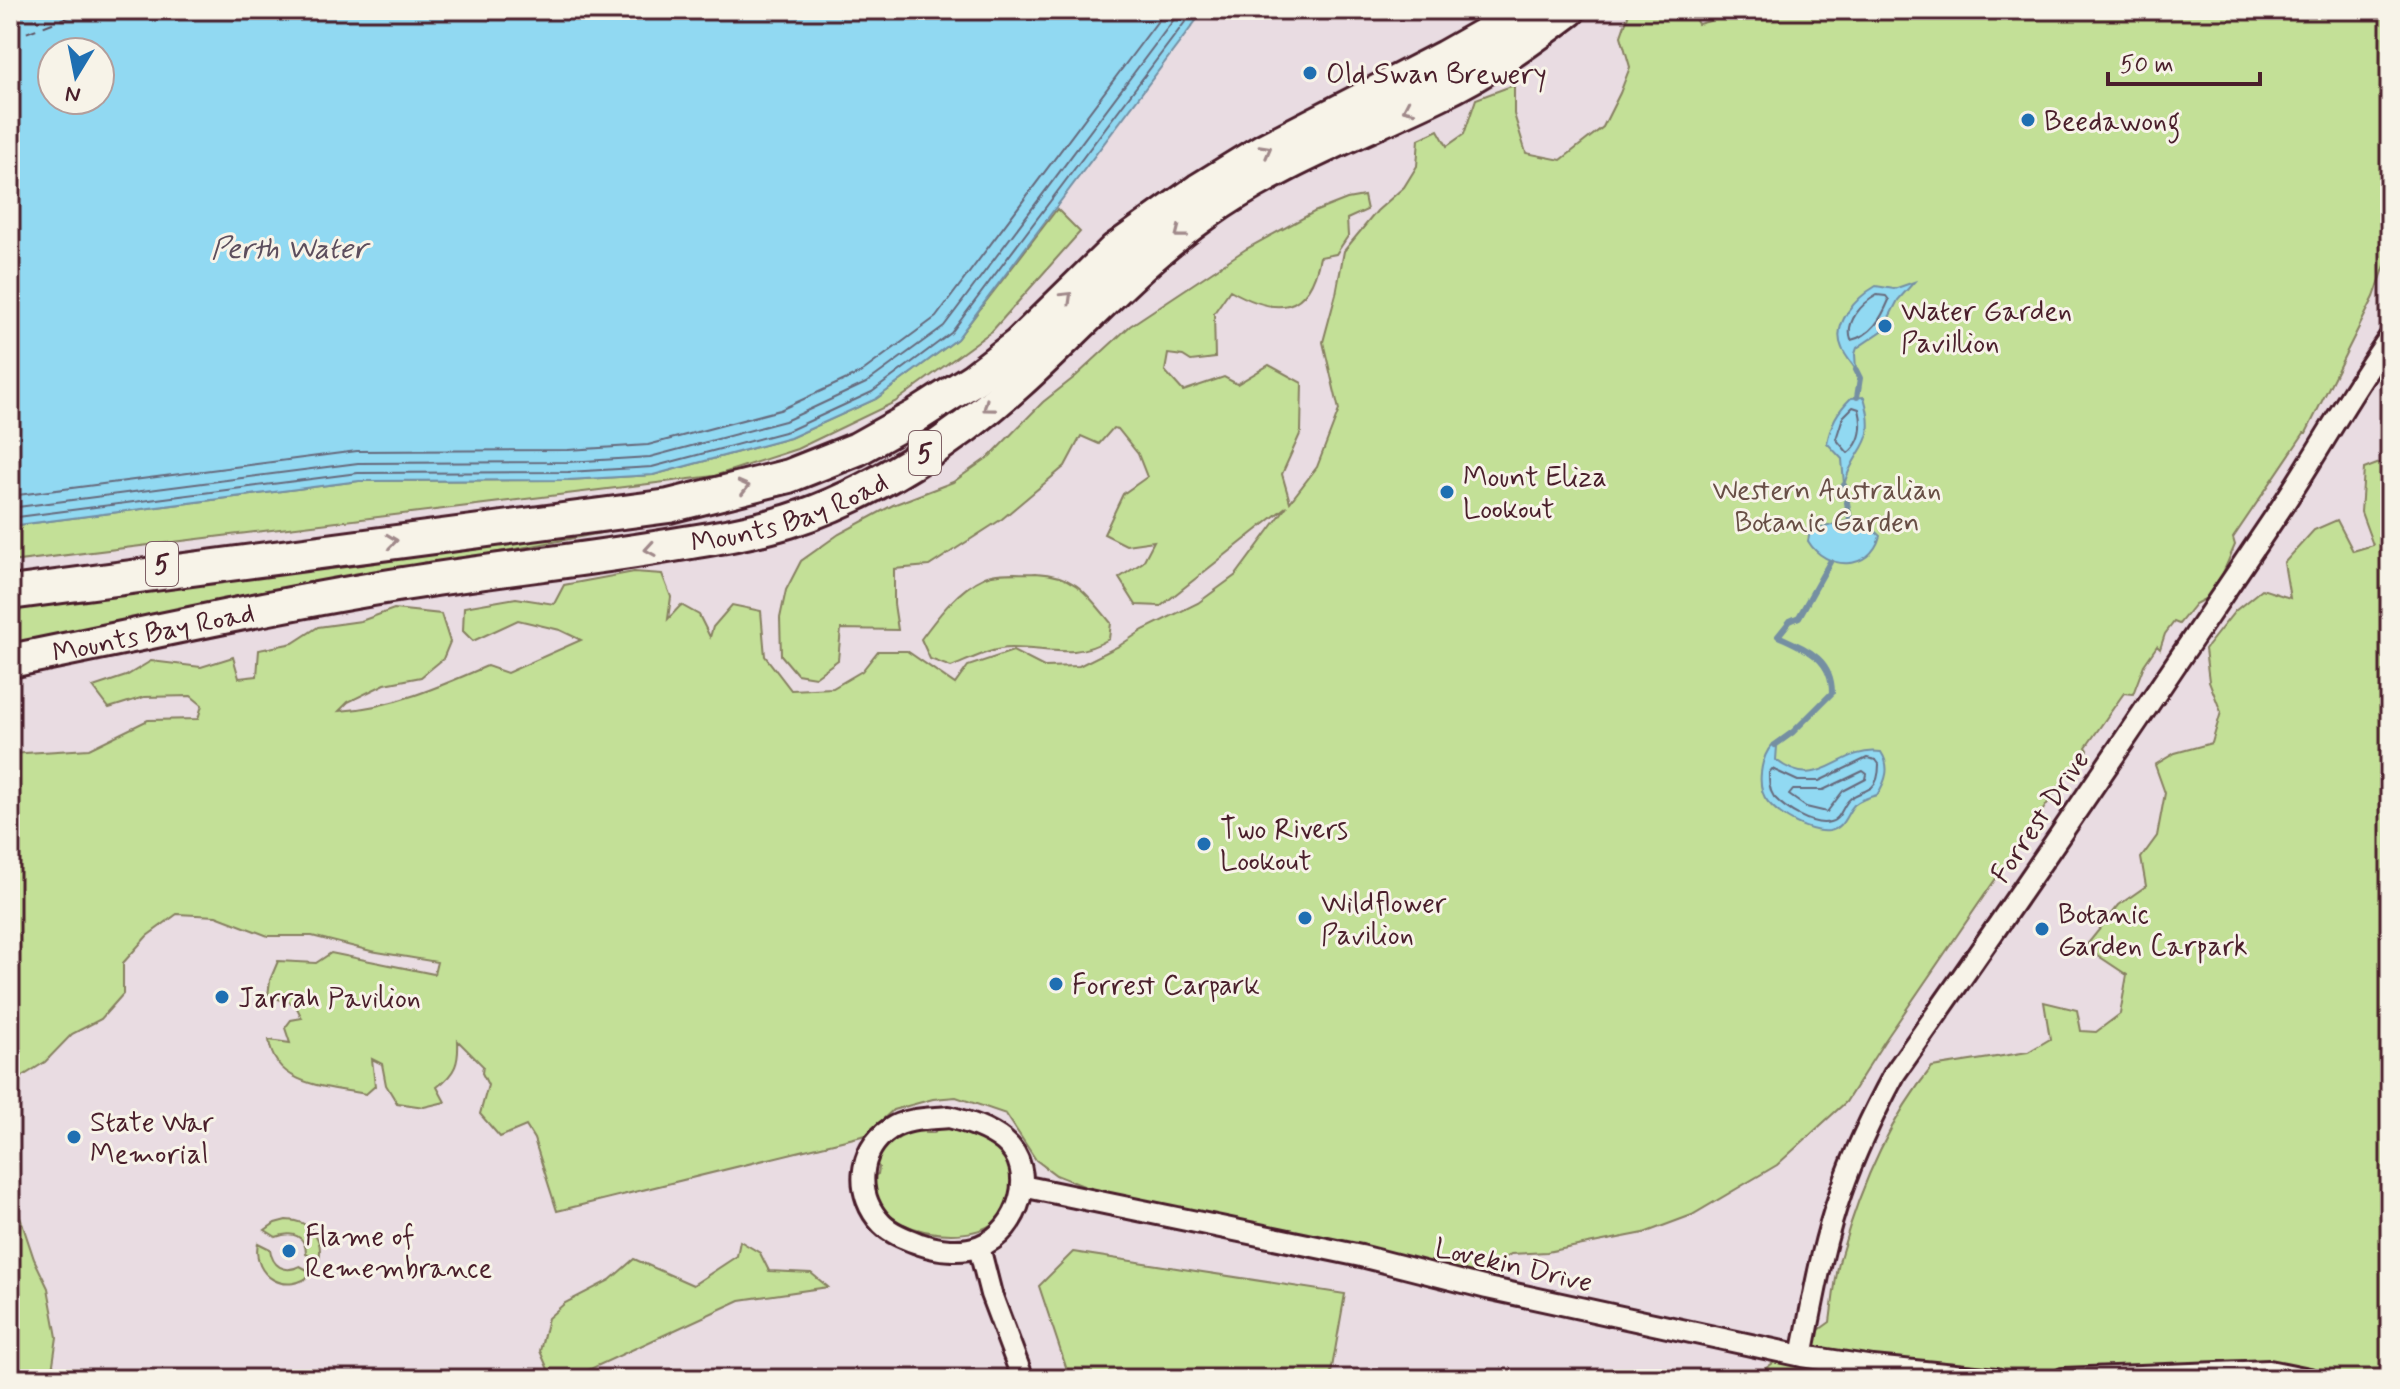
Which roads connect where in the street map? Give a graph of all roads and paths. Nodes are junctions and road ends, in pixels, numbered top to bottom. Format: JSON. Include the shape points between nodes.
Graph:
{"nodes":[{"id":1,"x":1522,"y":10,"type":"edge"},
{"id":2,"x":1569,"y":10,"type":"edge"},
{"id":3,"x":2390,"y":337,"type":"edge"},
{"id":4,"x":315,"y":551,"type":"junction"},
{"id":5,"x":10,"y":577,"type":"edge"},
{"id":6,"x":10,"y":593,"type":"edge"},
{"id":7,"x":10,"y":661,"type":"edge"},
{"id":8,"x":1022,"y":1186,"type":"junction"},
{"id":9,"x":979,"y":1247,"type":"junction"},
{"id":10,"x":1802,"y":1356,"type":"junction"},
{"id":11,"x":1023,"y":1379,"type":"edge"},
{"id":12,"x":1996,"y":1379,"type":"edge"},
{"id":13,"x":2063,"y":1379,"type":"edge"},
{"id":14,"x":2309,"y":1379,"type":"edge"}],
"edges":[{"from":4,"to":1,"type":"highway","name":"Mounts Bay Road","number":"5","one_way":true,"via":[[669,506],[789,476],[857,449],[974,379],[1018,345],[1115,250],[1199,190]]},
{"from":2,"to":7,"type":"highway","name":"Mounts Bay Road","number":"5","one_way":true,"via":[[1523,45],[1442,93],[1318,149],[1207,212],[1116,287],[1016,385],[944,440],[896,473],[791,520],[651,549],[400,584]]},
{"from":3,"to":10,"type":"street","name":"Forrest Drive","via":[[2314,459],[1895,1073],[1840,1194]]},
{"from":4,"to":5,"type":"highway","number":"5"},
{"from":4,"to":6,"type":"highway","name":"Mounts Bay Road","number":"5"},
{"from":8,"to":9,"type":"street","via":[[1008,1225]]},
{"from":8,"to":9,"type":"street","via":[[1018,1160],[1007,1143],[958,1119],[911,1121],[891,1128],[871,1147],[862,1168],[866,1199],[883,1224],[931,1248]]},
{"from":8,"to":10,"type":"street","name":"Lovekin Drive"},
{"from":9,"to":11,"type":"street"},
{"from":10,"to":12,"type":"street","name":"Lovekin Drive"},
{"from":13,"to":14,"type":"street","via":[[2269,1371]]}]}
